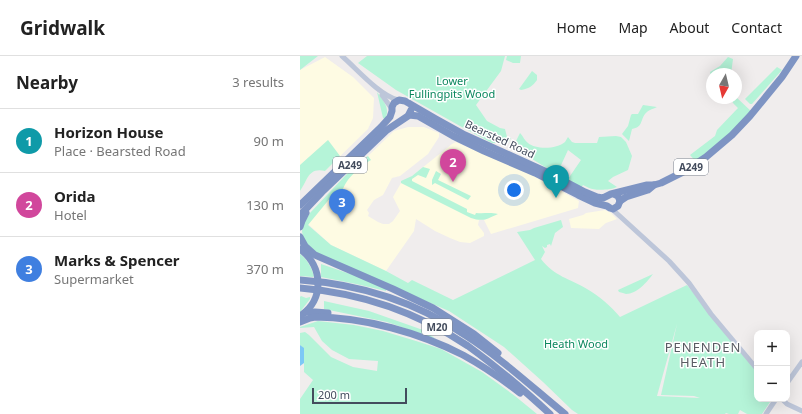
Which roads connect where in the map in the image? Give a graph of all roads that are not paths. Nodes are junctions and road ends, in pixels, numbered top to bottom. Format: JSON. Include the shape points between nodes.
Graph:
{"nodes":[{"id":1,"x":342,"y":56,"type":"edge"},
{"id":2,"x":796,"y":56,"type":"edge"},
{"id":3,"x":381,"y":92,"type":"junction"},
{"id":4,"x":398,"y":100,"type":"junction"},
{"id":5,"x":408,"y":103,"type":"junction"},
{"id":6,"x":392,"y":110,"type":"junction"},
{"id":7,"x":406,"y":116,"type":"junction"},
{"id":8,"x":654,"y":185,"type":"junction"},
{"id":9,"x":322,"y":192,"type":"junction"},
{"id":10,"x":614,"y":194,"type":"junction"},
{"id":11,"x":606,"y":197,"type":"junction"},
{"id":12,"x":619,"y":203,"type":"junction"},
{"id":13,"x":300,"y":205,"type":"edge"},
{"id":14,"x":609,"y":207,"type":"junction"},
{"id":15,"x":300,"y":217,"type":"edge"},
{"id":16,"x":622,"y":218,"type":"junction"},
{"id":17,"x":300,"y":227,"type":"edge"},
{"id":18,"x":300,"y":238,"type":"edge"},
{"id":19,"x":302,"y":251,"type":"edge"},
{"id":20,"x":342,"y":267,"type":"junction"},
{"id":21,"x":300,"y":280,"type":"edge"},
{"id":22,"x":300,"y":288,"type":"edge"},
{"id":23,"x":303,"y":314,"type":"edge"},
{"id":24,"x":349,"y":319,"type":"junction"},
{"id":25,"x":300,"y":322,"type":"edge"},
{"id":26,"x":802,"y":362,"type":"edge"},
{"id":27,"x":754,"y":366,"type":"edge"},
{"id":28,"x":511,"y":368,"type":"junction"},
{"id":29,"x":790,"y":379,"type":"edge"},
{"id":30,"x":774,"y":402,"type":"edge"},
{"id":31,"x":786,"y":402,"type":"edge"},
{"id":32,"x":802,"y":412,"type":"edge"},
{"id":33,"x":550,"y":414,"type":"edge"},
{"id":34,"x":565,"y":414,"type":"edge"},
{"id":35,"x":766,"y":414,"type":"edge"}],
"edges":[{"from":1,"to":3,"type":"street"},
{"from":2,"to":8,"type":"highway","number":"A249","via":[[775,86],[732,135],[693,166]]},
{"from":3,"to":4,"type":"street"},
{"from":3,"to":6,"type":"street"},
{"from":4,"to":5,"type":"highway"},
{"from":4,"to":6,"type":"highway","via":[[393,104]]},
{"from":5,"to":7,"type":"highway","via":[[411,109]]},
{"from":5,"to":11,"type":"highway","name":"Bearsted Road","via":[[474,140],[549,173],[591,195]]},
{"from":6,"to":7,"type":"highway","via":[[400,118]]},
{"from":6,"to":13,"type":"highway","number":"A249","via":[[387,120],[370,138]]},
{"from":7,"to":9,"type":"highway","number":"A249","via":[[387,130]]},
{"from":7,"to":14,"type":"highway","name":"Bearsted Road","via":[[418,116],[484,151]]},
{"from":8,"to":10,"type":"highway","number":"A249"},
{"from":8,"to":12,"type":"highway","number":"A249","via":[[648,190],[626,197]]},
{"from":9,"to":15,"type":"highway","number":"A249"},
{"from":9,"to":17,"type":"highway","via":[[305,214]]},
{"from":10,"to":11,"type":"highway"},
{"from":10,"to":12,"type":"highway","via":[[618,196]]},
{"from":11,"to":14,"type":"highway","via":[[605,201]]},
{"from":12,"to":14,"type":"highway","via":[[616,208]]},
{"from":12,"to":16,"type":"street"},
{"from":14,"to":16,"type":"street"},
{"from":16,"to":27,"type":"street","via":[[689,283]]},
{"from":18,"to":20,"type":"highway","number":"M20","via":[[312,253]]},
{"from":19,"to":20,"type":"highway","number":"M20","via":[[321,262]]},
{"from":19,"to":23,"type":"highway","via":[[318,276],[315,300]]},
{"from":20,"to":28,"type":"highway","number":"M20","via":[[448,317],[503,356]]},
{"from":21,"to":28,"type":"highway","number":"M20","via":[[338,284],[393,299],[421,310],[448,324]]},
{"from":22,"to":33,"type":"highway","number":"M20","via":[[362,298],[425,321],[478,354]]},
{"from":23,"to":24,"type":"highway","number":"M20","via":[[316,312]]},
{"from":24,"to":25,"type":"highway","number":"M20","via":[[315,317]]},
{"from":24,"to":33,"type":"highway","number":"M20","via":[[413,335],[465,356]]},
{"from":26,"to":29,"type":"street"},
{"from":28,"to":34,"type":"highway","number":"M20"},
{"from":30,"to":35,"type":"street"},
{"from":31,"to":32,"type":"street"}]}
